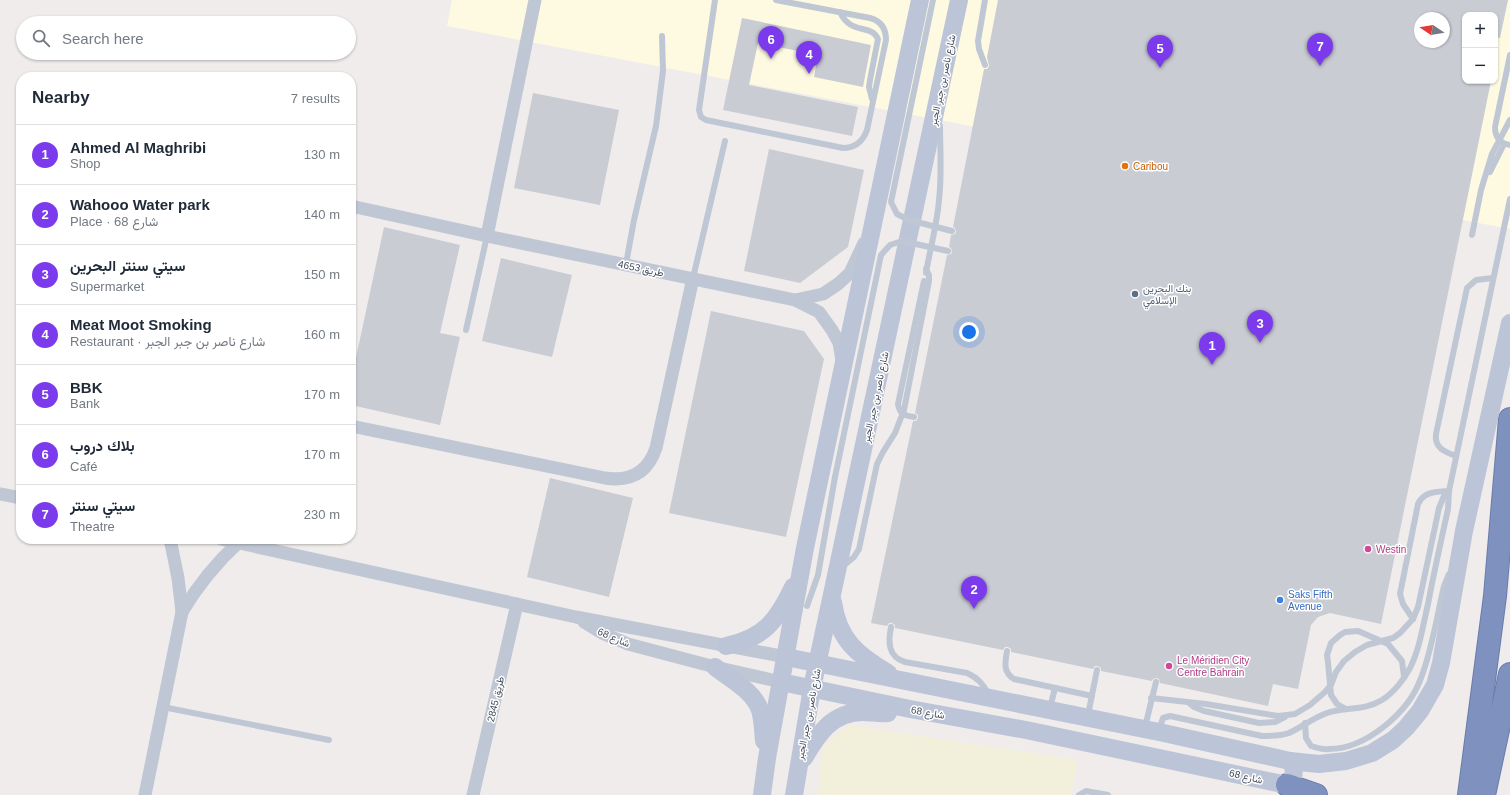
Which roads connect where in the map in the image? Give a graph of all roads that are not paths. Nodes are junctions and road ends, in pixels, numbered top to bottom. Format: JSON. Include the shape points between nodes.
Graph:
{"nodes":[{"id":1,"x":535,"y":0,"type":"edge"},
{"id":2,"x":715,"y":0,"type":"edge"},
{"id":3,"x":776,"y":0,"type":"edge"},
{"id":4,"x":920,"y":0,"type":"edge"},
{"id":5,"x":933,"y":0,"type":"edge"},
{"id":6,"x":959,"y":0,"type":"edge"},
{"id":7,"x":985,"y":0,"type":"edge"},
{"id":8,"x":840,"y":12,"type":"junction"},
{"id":9,"x":662,"y":36,"type":"dead end"},
{"id":10,"x":1510,"y":54,"type":"edge"},
{"id":11,"x":985,"y":65,"type":"dead end"},
{"id":12,"x":939,"y":96,"type":"junction"},
{"id":13,"x":873,"y":100,"type":"junction"},
{"id":14,"x":1510,"y":120,"type":"edge"},
{"id":15,"x":725,"y":141,"type":"dead end"},
{"id":16,"x":1504,"y":143,"type":"edge"},
{"id":17,"x":1510,"y":198,"type":"edge"},
{"id":18,"x":356,"y":207,"type":"edge"},
{"id":19,"x":873,"y":224,"type":"junction"},
{"id":20,"x":952,"y":231,"type":"dead end"},
{"id":21,"x":1472,"y":234,"type":"dead end"},
{"id":22,"x":487,"y":236,"type":"junction"},
{"id":23,"x":948,"y":251,"type":"dead end"},
{"id":24,"x":626,"y":264,"type":"junction"},
{"id":25,"x":926,"y":269,"type":"junction"},
{"id":26,"x":693,"y":278,"type":"junction"},
{"id":27,"x":1493,"y":278,"type":"junction"},
{"id":28,"x":795,"y":300,"type":"junction"},
{"id":29,"x":1510,"y":323,"type":"edge"},
{"id":30,"x":466,"y":330,"type":"dead end"},
{"id":31,"x":843,"y":365,"type":"junction"},
{"id":32,"x":914,"y":417,"type":"dead end"},
{"id":33,"x":1510,"y":419,"type":"edge"},
{"id":34,"x":356,"y":427,"type":"edge"},
{"id":35,"x":1456,"y":456,"type":"junction"},
{"id":36,"x":1449,"y":491,"type":"junction"},
{"id":37,"x":0,"y":494,"type":"edge"},
{"id":38,"x":16,"y":494,"type":"edge"},
{"id":39,"x":1464,"y":531,"type":"junction"},
{"id":40,"x":171,"y":544,"type":"edge"},
{"id":41,"x":237,"y":544,"type":"edge"},
{"id":42,"x":248,"y":544,"type":"edge"},
{"id":43,"x":805,"y":548,"type":"junction"},
{"id":44,"x":802,"y":567,"type":"junction"},
{"id":45,"x":838,"y":571,"type":"junction"},
{"id":46,"x":832,"y":597,"type":"junction"},
{"id":47,"x":517,"y":604,"type":"junction"},
{"id":48,"x":807,"y":606,"type":"junction"},
{"id":49,"x":182,"y":612,"type":"junction"},
{"id":50,"x":576,"y":617,"type":"junction"},
{"id":51,"x":1413,"y":619,"type":"junction"},
{"id":52,"x":891,"y":627,"type":"dead end"},
{"id":53,"x":1381,"y":642,"type":"junction"},
{"id":54,"x":726,"y":646,"type":"junction"},
{"id":55,"x":1007,"y":651,"type":"dead end"},
{"id":56,"x":793,"y":659,"type":"junction"},
{"id":57,"x":817,"y":664,"type":"junction"},
{"id":58,"x":715,"y":667,"type":"junction"},
{"id":59,"x":1097,"y":670,"type":"dead end"},
{"id":60,"x":1510,"y":674,"type":"edge"},
{"id":61,"x":1404,"y":677,"type":"junction"},
{"id":62,"x":901,"y":680,"type":"junction"},
{"id":63,"x":781,"y":682,"type":"junction"},
{"id":64,"x":1156,"y":682,"type":"dead end"},
{"id":65,"x":1331,"y":685,"type":"junction"},
{"id":66,"x":812,"y":688,"type":"junction"},
{"id":67,"x":1055,"y":688,"type":"junction"},
{"id":68,"x":1092,"y":696,"type":"junction"},
{"id":69,"x":990,"y":698,"type":"junction"},
{"id":70,"x":1151,"y":698,"type":"junction"},
{"id":71,"x":1189,"y":703,"type":"junction"},
{"id":72,"x":163,"y":707,"type":"junction"},
{"id":73,"x":910,"y":709,"type":"junction"},
{"id":74,"x":1346,"y":709,"type":"junction"},
{"id":75,"x":1049,"y":710,"type":"junction"},
{"id":76,"x":1286,"y":716,"type":"junction"},
{"id":77,"x":1088,"y":718,"type":"junction"},
{"id":78,"x":1305,"y":723,"type":"junction"},
{"id":79,"x":1151,"y":730,"type":"junction"},
{"id":80,"x":329,"y":740,"type":"dead end"},
{"id":81,"x":767,"y":758,"type":"junction"},
{"id":82,"x":1290,"y":761,"type":"junction"},
{"id":83,"x":798,"y":767,"type":"junction"},
{"id":84,"x":1287,"y":785,"type":"junction"},
{"id":85,"x":145,"y":795,"type":"edge"},
{"id":86,"x":473,"y":795,"type":"edge"},
{"id":87,"x":762,"y":795,"type":"edge"},
{"id":88,"x":794,"y":795,"type":"edge"},
{"id":89,"x":1079,"y":795,"type":"edge"},
{"id":90,"x":1108,"y":795,"type":"edge"},
{"id":91,"x":1316,"y":795,"type":"edge"},
{"id":92,"x":1469,"y":795,"type":"edge"},
{"id":93,"x":1484,"y":795,"type":"edge"}],
"edges":[{"from":1,"to":22,"type":"street"},
{"from":2,"to":13,"type":"lane","via":[[699,110],[701,117],[848,148],[858,144],[865,135]]},
{"from":3,"to":8,"type":"lane"},
{"from":4,"to":19,"type":"main road"},
{"from":5,"to":20,"type":"lane","bridge":true,"via":[[891,202],[897,214],[909,220]]},
{"from":6,"to":12,"type":"main road","name":"شارع ناصر بن جبر الجبر"},
{"from":7,"to":11,"type":"lane","via":[[978,40]]},
{"from":8,"to":13,"type":"lane","via":[[849,24],[870,30],[878,39],[869,87]]},
{"from":8,"to":13,"type":"lane","via":[[875,19],[884,30],[886,40]]},
{"from":9,"to":24,"type":"lane","via":[[663,72],[656,126]]},
{"from":10,"to":16,"type":"lane","via":[[1495,128],[1495,134]]},
{"from":12,"to":25,"type":"lane","via":[[940,184],[937,217]]},
{"from":12,"to":45,"type":"main road","name":"شارع ناصر بن جبر الجبر"},
{"from":14,"to":16,"type":"lane"},
{"from":15,"to":26,"type":"lane"},
{"from":16,"to":21,"type":"lane","via":[[1492,154]]},
{"from":17,"to":27,"type":"lane"},
{"from":18,"to":22,"type":"street","name":"طريق 4653"},
{"from":19,"to":28,"type":"street","name":"طريق 4653","via":[[850,273],[823,294]]},
{"from":19,"to":31,"type":"main road"},
{"from":22,"to":24,"type":"street","name":"طريق 4653"},
{"from":22,"to":30,"type":"lane"},
{"from":23,"to":48,"type":"lane","bridge":true,"via":[[902,241],[890,245],[881,255],[835,477],[818,575]]},
{"from":24,"to":26,"type":"street","name":"طريق 4653"},
{"from":25,"to":32,"type":"lane","bridge":true,"via":[[898,404],[899,411]]},
{"from":25,"to":45,"type":"lane","via":[[929,281],[904,410],[895,433],[877,464],[859,549]]},
{"from":26,"to":28,"type":"street","name":"طريق 4653"},
{"from":26,"to":34,"type":"street","via":[[654,456],[638,474],[622,479],[606,478]]},
{"from":27,"to":35,"type":"lane"},
{"from":27,"to":35,"type":"lane","via":[[1476,280],[1467,288],[1437,426],[1435,438],[1438,446]]},
{"from":28,"to":31,"type":"street","name":"طريق 4653","via":[[819,312],[839,343]]},
{"from":29,"to":39,"type":"main road","name":"شارع 68"},
{"from":31,"to":43,"type":"main road"},
{"from":33,"to":92,"type":"highway","via":[[1495,596]]},
{"from":35,"to":36,"type":"lane"},
{"from":36,"to":51,"type":"lane","via":[[1439,508],[1418,607]]},
{"from":36,"to":51,"type":"lane","via":[[1427,494],[1418,504],[1400,594],[1402,604]]},
{"from":36,"to":61,"type":"lane","via":[[1448,509],[1422,629],[1415,655]]},
{"from":37,"to":38,"type":"street"},
{"from":39,"to":78,"type":"lane","via":[[1444,586],[1421,679],[1408,702],[1373,736],[1328,750],[1311,746],[1306,738]]},
{"from":39,"to":82,"type":"main road","name":"شارع 68","via":[[1442,663],[1435,685],[1420,711],[1397,736],[1372,753],[1346,761],[1319,764]]},
{"from":40,"to":49,"type":"street"},
{"from":41,"to":49,"type":"street","via":[[206,577]]},
{"from":42,"to":47,"type":"street","name":"شارع 68"},
{"from":43,"to":44,"type":"main road"},
{"from":43,"to":48,"type":"main road","via":[[808,576]]},
{"from":44,"to":54,"type":"main road","via":[[784,606],[767,628],[741,643]]},
{"from":44,"to":56,"type":"main road"},
{"from":45,"to":46,"type":"main road","name":"شارع ناصر بن جبر الجبر"},
{"from":46,"to":57,"type":"main road","name":"شارع ناصر بن جبر الجبر"},
{"from":46,"to":62,"type":"main road","via":[[839,627],[847,641],[857,653]]},
{"from":47,"to":50,"type":"street","name":"شارع 68"},
{"from":47,"to":86,"type":"street","name":"طريق 2845"},
{"from":48,"to":56,"type":"main road"},
{"from":49,"to":72,"type":"street"},
{"from":50,"to":54,"type":"street","name":"شارع 68"},
{"from":50,"to":58,"type":"street","name":"شارع 68","via":[[615,639]]},
{"from":51,"to":53,"type":"lane","via":[[1400,633]]},
{"from":52,"to":69,"type":"lane","via":[[889,644],[896,658],[975,676],[982,682]]},
{"from":53,"to":61,"type":"lane","via":[[1388,644],[1402,661]]},
{"from":53,"to":65,"type":"lane","via":[[1367,645],[1344,661]]},
{"from":53,"to":65,"type":"lane","via":[[1358,631],[1345,632],[1335,638],[1327,655]]},
{"from":54,"to":56,"type":"street","name":"شارع 68"},
{"from":55,"to":67,"type":"lane","via":[[1005,668],[1010,676],[1019,681]]},
{"from":56,"to":57,"type":"main road","name":"شارع 68"},
{"from":56,"to":63,"type":"main road"},
{"from":56,"to":66,"type":"main road"},
{"from":57,"to":62,"type":"main road","name":"شارع 68"},
{"from":57,"to":66,"type":"main road","name":"شارع ناصر بن جبر الجبر"},
{"from":58,"to":63,"type":"street","name":"شارع 68"},
{"from":58,"to":81,"type":"main road","via":[[745,690],[757,703]]},
{"from":59,"to":68,"type":"lane"},
{"from":60,"to":93,"type":"highway"},
{"from":61,"to":74,"type":"lane","via":[[1383,699],[1367,707]]},
{"from":62,"to":69,"type":"main road","name":"شارع 68"},
{"from":63,"to":66,"type":"main road","name":"شارع 68"},
{"from":63,"to":81,"type":"main road"},
{"from":64,"to":70,"type":"lane"},
{"from":65,"to":74,"type":"lane","via":[[1331,695],[1337,704]]},
{"from":65,"to":76,"type":"lane","via":[[1303,710]]},
{"from":66,"to":73,"type":"main road","name":"شارع 68"},
{"from":66,"to":83,"type":"main road","name":"شارع ناصر بن جبر الجبر"},
{"from":67,"to":68,"type":"lane"},
{"from":67,"to":75,"type":"lane"},
{"from":68,"to":77,"type":"lane"},
{"from":69,"to":75,"type":"main road","name":"شارع 68"},
{"from":70,"to":71,"type":"lane"},
{"from":70,"to":79,"type":"lane"},
{"from":71,"to":76,"type":"lane"},
{"from":71,"to":76,"type":"lane","via":[[1204,711],[1259,723],[1275,722]]},
{"from":72,"to":80,"type":"lane"},
{"from":72,"to":85,"type":"street"},
{"from":73,"to":83,"type":"main road","via":[[842,716],[818,734]]},
{"from":73,"to":84,"type":"main road","name":"شارع 68","via":[[1026,730]]},
{"from":74,"to":78,"type":"lane","via":[[1329,712]]},
{"from":75,"to":77,"type":"main road","name":"شارع 68"},
{"from":77,"to":79,"type":"main road","name":"شارع 68"},
{"from":78,"to":79,"type":"lane","via":[[1289,733],[1262,736],[1166,716]]},
{"from":79,"to":82,"type":"main road","name":"شارع 68"},
{"from":81,"to":87,"type":"main road"},
{"from":82,"to":84,"type":"main road","via":[[1294,767],[1294,774],[1292,781]]},
{"from":83,"to":88,"type":"main road","name":"شارع ناصر بن جبر الجبر"},
{"from":84,"to":91,"type":"highway"},
{"from":89,"to":90,"type":"lane","via":[[1086,791]]}]}
